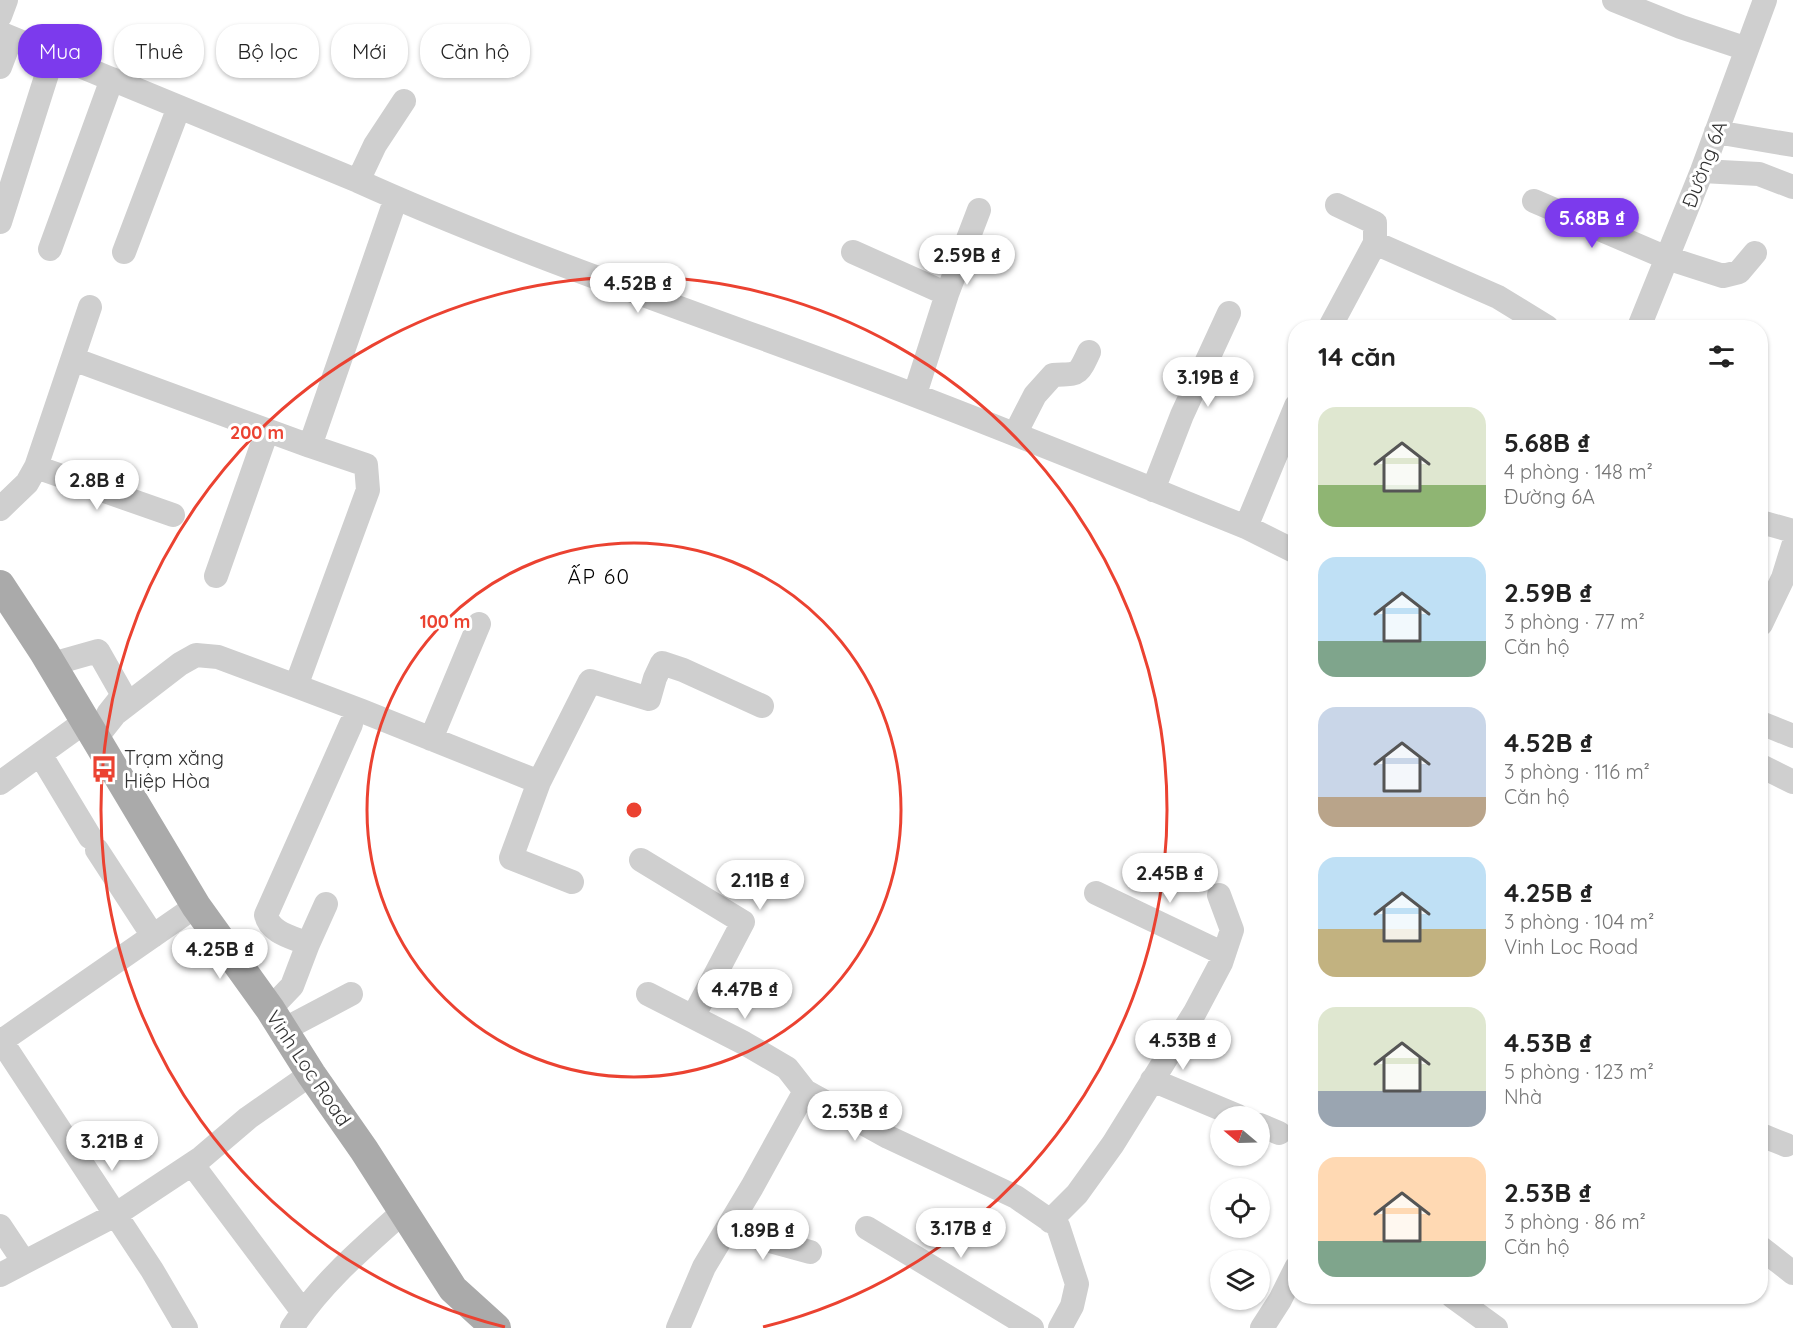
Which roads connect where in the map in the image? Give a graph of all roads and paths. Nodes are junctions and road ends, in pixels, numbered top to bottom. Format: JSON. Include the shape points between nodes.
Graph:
{"nodes":[{"id":1,"x":6,"y":0,"type":"edge"},
{"id":2,"x":1614,"y":0,"type":"edge"},
{"id":3,"x":1765,"y":0,"type":"edge"},
{"id":4,"x":0,"y":16,"type":"edge"},
{"id":5,"x":6,"y":35,"type":"edge"},
{"id":6,"x":1747,"y":49,"type":"junction"},
{"id":7,"x":0,"y":67,"type":"edge"},
{"id":8,"x":102,"y":75,"type":"edge"},
{"id":9,"x":46,"y":78,"type":"edge"},
{"id":10,"x":112,"y":79,"type":"junction"},
{"id":11,"x":404,"y":101,"type":"dead end"},
{"id":12,"x":179,"y":107,"type":"junction"},
{"id":13,"x":1716,"y":132,"type":"junction"},
{"id":14,"x":1793,"y":146,"type":"edge"},
{"id":15,"x":1702,"y":171,"type":"junction"},
{"id":16,"x":358,"y":181,"type":"junction"},
{"id":17,"x":1793,"y":187,"type":"edge"},
{"id":18,"x":396,"y":198,"type":"junction"},
{"id":19,"x":1534,"y":201,"type":"dead end"},
{"id":20,"x":1337,"y":205,"type":"dead end"},
{"id":21,"x":979,"y":210,"type":"dead end"},
{"id":22,"x":0,"y":222,"type":"edge"},
{"id":23,"x":1375,"y":243,"type":"junction"},
{"id":24,"x":50,"y":249,"type":"dead end"},
{"id":25,"x":124,"y":252,"type":"dead end"},
{"id":26,"x":853,"y":252,"type":"dead end"},
{"id":27,"x":1755,"y":253,"type":"dead end"},
{"id":28,"x":1667,"y":258,"type":"junction"},
{"id":29,"x":947,"y":294,"type":"junction"},
{"id":30,"x":90,"y":307,"type":"dead end"},
{"id":31,"x":1229,"y":313,"type":"dead end"},
{"id":32,"x":1334,"y":320,"type":"edge"},
{"id":33,"x":1536,"y":320,"type":"edge"},
{"id":34,"x":1642,"y":320,"type":"edge"},
{"id":35,"x":1089,"y":352,"type":"dead end"},
{"id":36,"x":73,"y":359,"type":"junction"},
{"id":37,"x":915,"y":394,"type":"junction"},
{"id":38,"x":1288,"y":425,"type":"edge"},
{"id":39,"x":267,"y":430,"type":"junction"},
{"id":40,"x":1015,"y":434,"type":"junction"},
{"id":41,"x":310,"y":446,"type":"junction"},
{"id":42,"x":36,"y":467,"type":"junction"},
{"id":43,"x":1153,"y":490,"type":"junction"},
{"id":44,"x":0,"y":509,"type":"edge"},
{"id":45,"x":173,"y":515,"type":"dead end"},
{"id":46,"x":1768,"y":524,"type":"edge"},
{"id":47,"x":1246,"y":527,"type":"junction"},
{"id":48,"x":1793,"y":531,"type":"edge"},
{"id":49,"x":1793,"y":546,"type":"edge"},
{"id":50,"x":1288,"y":548,"type":"edge"},
{"id":51,"x":216,"y":576,"type":"dead end"},
{"id":52,"x":1788,"y":581,"type":"edge"},
{"id":53,"x":0,"y":585,"type":"edge"},
{"id":54,"x":1768,"y":613,"type":"edge"},
{"id":55,"x":479,"y":624,"type":"dead end"},
{"id":56,"x":52,"y":664,"type":"junction"},
{"id":57,"x":296,"y":686,"type":"junction"},
{"id":58,"x":762,"y":706,"type":"dead end"},
{"id":59,"x":351,"y":724,"type":"dead end"},
{"id":60,"x":1768,"y":726,"type":"edge"},
{"id":61,"x":91,"y":730,"type":"junction"},
{"id":62,"x":1793,"y":736,"type":"edge"},
{"id":63,"x":431,"y":739,"type":"junction"},
{"id":64,"x":40,"y":754,"type":"junction"},
{"id":65,"x":1768,"y":770,"type":"edge"},
{"id":66,"x":539,"y":782,"type":"junction"},
{"id":67,"x":1793,"y":782,"type":"edge"},
{"id":68,"x":0,"y":783,"type":"edge"},
{"id":69,"x":641,"y":860,"type":"dead end"},
{"id":70,"x":572,"y":882,"type":"dead end"},
{"id":71,"x":1096,"y":893,"type":"dead end"},
{"id":72,"x":1219,"y":895,"type":"dead end"},
{"id":73,"x":326,"y":904,"type":"dead end"},
{"id":74,"x":196,"y":906,"type":"junction"},
{"id":75,"x":153,"y":936,"type":"junction"},
{"id":76,"x":308,"y":944,"type":"junction"},
{"id":77,"x":1224,"y":954,"type":"junction"},
{"id":78,"x":351,"y":994,"type":"dead end"},
{"id":79,"x":648,"y":994,"type":"dead end"},
{"id":80,"x":693,"y":1017,"type":"junction"},
{"id":81,"x":276,"y":1020,"type":"junction"},
{"id":82,"x":0,"y":1041,"type":"edge"},
{"id":83,"x":311,"y":1074,"type":"junction"},
{"id":84,"x":1152,"y":1080,"type":"junction"},
{"id":85,"x":805,"y":1091,"type":"junction"},
{"id":86,"x":1214,"y":1106,"type":"edge"},
{"id":87,"x":1768,"y":1138,"type":"edge"},
{"id":88,"x":1786,"y":1145,"type":"dead end"},
{"id":89,"x":192,"y":1164,"type":"junction"},
{"id":90,"x":404,"y":1211,"type":"junction"},
{"id":91,"x":115,"y":1215,"type":"junction"},
{"id":92,"x":1050,"y":1221,"type":"junction"},
{"id":93,"x":0,"y":1227,"type":"edge"},
{"id":94,"x":867,"y":1228,"type":"dead end"},
{"id":95,"x":727,"y":1229,"type":"junction"},
{"id":96,"x":810,"y":1252,"type":"dead end"},
{"id":97,"x":1768,"y":1254,"type":"edge"},
{"id":98,"x":24,"y":1262,"type":"junction"},
{"id":99,"x":1793,"y":1274,"type":"edge"},
{"id":100,"x":0,"y":1275,"type":"edge"},
{"id":101,"x":1288,"y":1284,"type":"edge"},
{"id":102,"x":1463,"y":1304,"type":"edge"},
{"id":103,"x":298,"y":1320,"type":"edge"},
{"id":104,"x":1493,"y":1327,"type":"edge"},
{"id":105,"x":186,"y":1328,"type":"edge"},
{"id":106,"x":496,"y":1328,"type":"edge"},
{"id":107,"x":678,"y":1328,"type":"edge"},
{"id":108,"x":1032,"y":1328,"type":"edge"},
{"id":109,"x":1060,"y":1328,"type":"edge"},
{"id":110,"x":1262,"y":1328,"type":"edge"}],
"edges":[{"from":1,"to":4,"type":"street"},
{"from":2,"to":6,"type":"street"},
{"from":3,"to":6,"type":"street","name":"Đường 6A"},
{"from":5,"to":7,"type":"street"},
{"from":6,"to":13,"type":"street","name":"Đường 6A"},
{"from":8,"to":10,"type":"street"},
{"from":9,"to":22,"type":"street"},
{"from":10,"to":12,"type":"street"},
{"from":10,"to":24,"type":"street"},
{"from":11,"to":16,"type":"street","via":[[375,144]]},
{"from":12,"to":16,"type":"street"},
{"from":12,"to":25,"type":"street"},
{"from":13,"to":14,"type":"street"},
{"from":13,"to":15,"type":"street","name":"Đường 6A"},
{"from":15,"to":17,"type":"street","via":[[1759,174]]},
{"from":15,"to":28,"type":"street","name":"Đường 6A"},
{"from":16,"to":18,"type":"street"},
{"from":18,"to":37,"type":"street","via":[[545,258]]},
{"from":18,"to":41,"type":"street"},
{"from":19,"to":28,"type":"street"},
{"from":20,"to":23,"type":"street","via":[[1375,223]]},
{"from":21,"to":29,"type":"street"},
{"from":23,"to":32,"type":"street"},
{"from":23,"to":33,"type":"street","via":[[1498,297]]},
{"from":26,"to":29,"type":"street"},
{"from":27,"to":28,"type":"street","via":[[1739,272],[1723,276]]},
{"from":28,"to":34,"type":"street","name":"Đường 6A"},
{"from":29,"to":37,"type":"street"},
{"from":30,"to":36,"type":"street"},
{"from":31,"to":43,"type":"street"},
{"from":35,"to":40,"type":"street","via":[[1077,373],[1053,375],[1035,395]]},
{"from":36,"to":39,"type":"street"},
{"from":36,"to":42,"type":"street"},
{"from":37,"to":40,"type":"street"},
{"from":38,"to":47,"type":"street"},
{"from":39,"to":41,"type":"street"},
{"from":39,"to":51,"type":"street"},
{"from":40,"to":43,"type":"street"},
{"from":41,"to":57,"type":"street","via":[[366,465],[368,490]]},
{"from":42,"to":44,"type":"street","via":[[27,483]]},
{"from":42,"to":45,"type":"street"},
{"from":43,"to":47,"type":"street"},
{"from":46,"to":48,"type":"street"},
{"from":47,"to":50,"type":"street"},
{"from":49,"to":52,"type":"street"},
{"from":52,"to":54,"type":"street"},
{"from":53,"to":56,"type":"main road","name":"Vinh Loc Road"},
{"from":55,"to":63,"type":"street"},
{"from":56,"to":61,"type":"main road","name":"Vinh Loc Road"},
{"from":56,"to":61,"type":"street","via":[[98,651],[123,695]]},
{"from":57,"to":61,"type":"street","via":[[218,657],[196,655]]},
{"from":57,"to":63,"type":"street"},
{"from":58,"to":66,"type":"street","via":[[662,663],[649,699],[590,681]]},
{"from":59,"to":76,"type":"street","via":[[266,915],[273,929]]},
{"from":60,"to":62,"type":"street"},
{"from":61,"to":64,"type":"street"},
{"from":61,"to":74,"type":"main road","name":"Vinh Loc Road"},
{"from":63,"to":66,"type":"street"},
{"from":64,"to":68,"type":"street"},
{"from":64,"to":75,"type":"street"},
{"from":65,"to":67,"type":"street"},
{"from":66,"to":70,"type":"street","via":[[511,858]]},
{"from":69,"to":80,"type":"street","via":[[742,922]]},
{"from":71,"to":77,"type":"street"},
{"from":72,"to":77,"type":"street","via":[[1232,930]]},
{"from":73,"to":76,"type":"street"},
{"from":74,"to":75,"type":"street"},
{"from":74,"to":81,"type":"main road","name":"Vinh Loc Road"},
{"from":75,"to":82,"type":"street"},
{"from":76,"to":81,"type":"street"},
{"from":77,"to":84,"type":"street","via":[[1195,1012]]},
{"from":78,"to":81,"type":"street"},
{"from":79,"to":80,"type":"street"},
{"from":80,"to":85,"type":"street","via":[[787,1068]]},
{"from":81,"to":83,"type":"main road","name":"Vinh Loc Road"},
{"from":82,"to":91,"type":"street"},
{"from":83,"to":89,"type":"street"},
{"from":83,"to":90,"type":"main road","name":"Vinh Loc Road"},
{"from":84,"to":86,"type":"street"},
{"from":84,"to":92,"type":"street","via":[[1077,1194]]},
{"from":85,"to":92,"type":"street","via":[[888,1137],[1016,1197]]},
{"from":85,"to":95,"type":"street"},
{"from":87,"to":88,"type":"street"},
{"from":89,"to":91,"type":"street"},
{"from":89,"to":103,"type":"street"},
{"from":90,"to":103,"type":"street","via":[[338,1271]]},
{"from":90,"to":106,"type":"main road","name":"Vinh Loc Road","via":[[453,1289]]},
{"from":91,"to":98,"type":"street"},
{"from":91,"to":105,"type":"street"},
{"from":92,"to":109,"type":"street","via":[[1058,1226],[1077,1284],[1072,1306]]},
{"from":93,"to":98,"type":"street"},
{"from":94,"to":108,"type":"street"},
{"from":95,"to":96,"type":"street"},
{"from":95,"to":107,"type":"street","via":[[704,1268]]},
{"from":97,"to":99,"type":"street"},
{"from":98,"to":100,"type":"street"},
{"from":101,"to":110,"type":"street"},
{"from":102,"to":104,"type":"street"}]}
